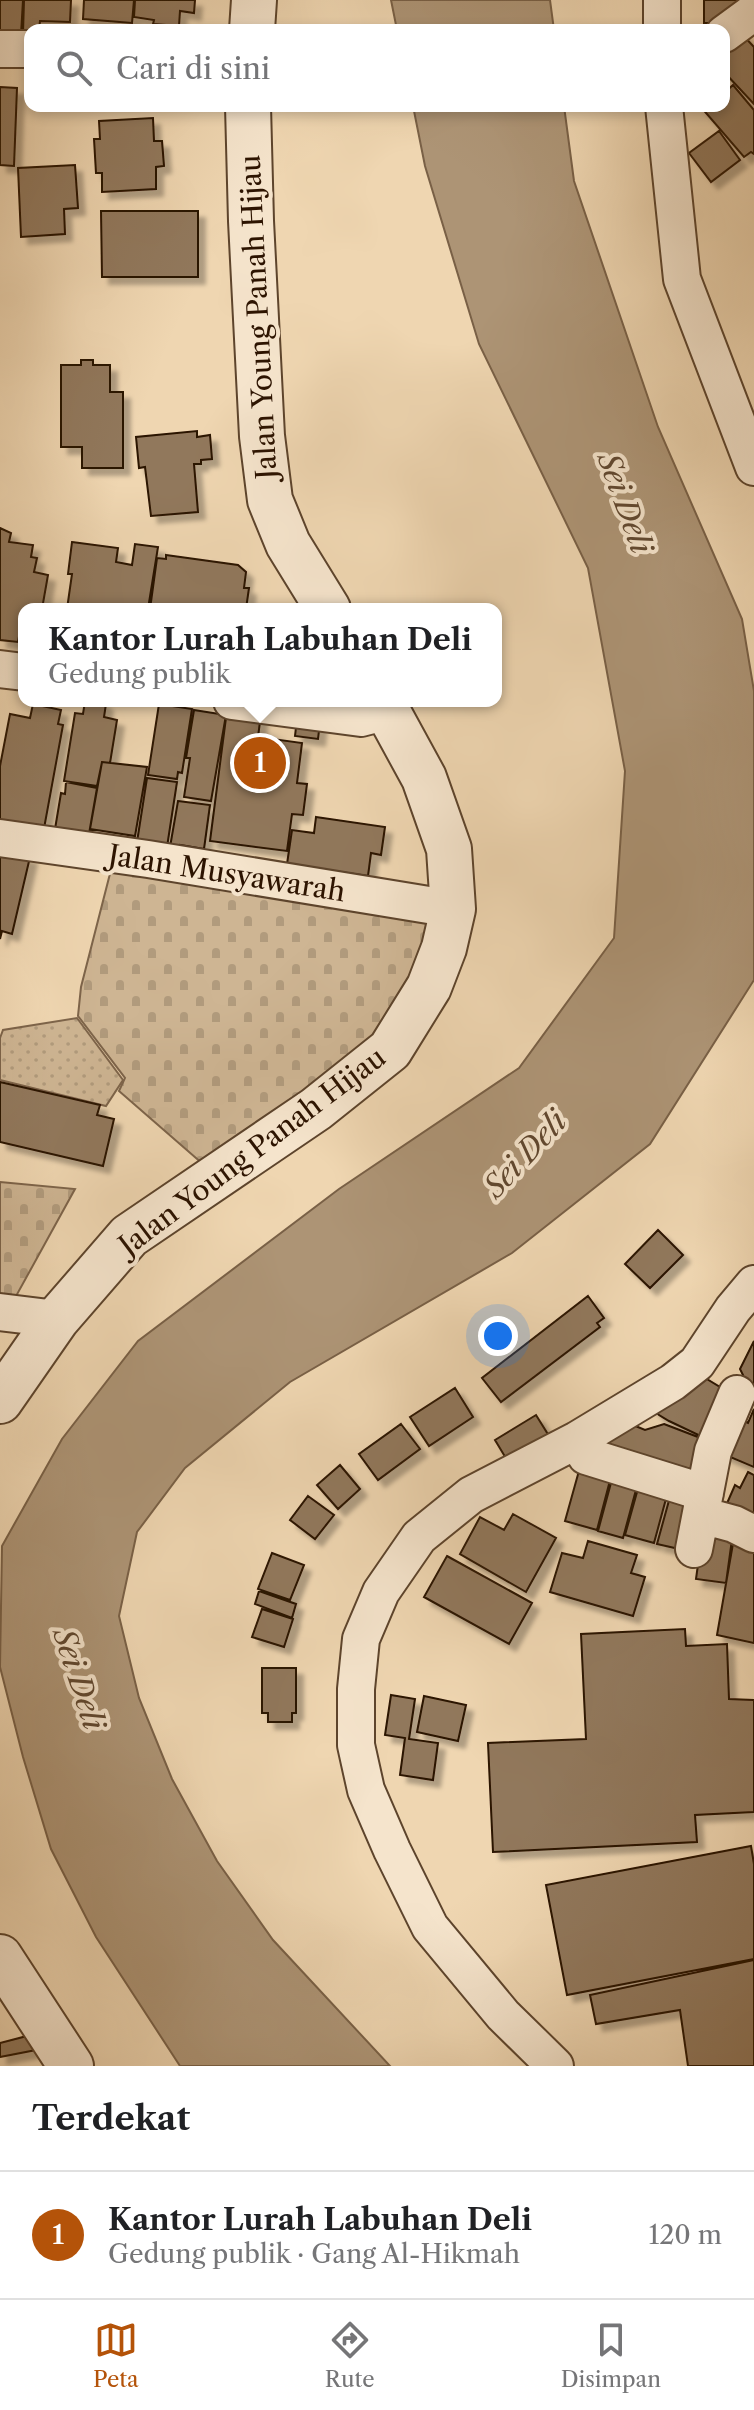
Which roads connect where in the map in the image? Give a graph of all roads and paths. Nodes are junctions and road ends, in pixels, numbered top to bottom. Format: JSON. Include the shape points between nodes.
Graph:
{"nodes":[{"id":1,"x":254,"y":0,"type":"edge"},
{"id":2,"x":662,"y":0,"type":"edge"},
{"id":3,"x":754,"y":12,"type":"edge"},
{"id":4,"x":252,"y":24,"type":"edge"},
{"id":5,"x":662,"y":24,"type":"edge"},
{"id":6,"x":730,"y":30,"type":"edge"},
{"id":7,"x":0,"y":49,"type":"edge"},
{"id":8,"x":24,"y":49,"type":"edge"},
{"id":9,"x":248,"y":112,"type":"edge"},
{"id":10,"x":665,"y":112,"type":"edge"},
{"id":11,"x":754,"y":467,"type":"edge"},
{"id":12,"x":324,"y":603,"type":"edge"},
{"id":13,"x":278,"y":707,"type":"edge"},
{"id":14,"x":383,"y":707,"type":"edge"},
{"id":15,"x":386,"y":707,"type":"edge"},
{"id":16,"x":0,"y":838,"type":"edge"},
{"id":17,"x":453,"y":909,"type":"junction"},
{"id":18,"x":754,"y":1284,"type":"edge"},
{"id":19,"x":0,"y":1312,"type":"edge"},
{"id":20,"x":57,"y":1319,"type":"junction"},
{"id":21,"x":697,"y":1363,"type":"junction"},
{"id":22,"x":746,"y":1398,"type":"edge"},
{"id":23,"x":0,"y":1401,"type":"edge"},
{"id":24,"x":577,"y":1440,"type":"junction"},
{"id":25,"x":700,"y":1519,"type":"junction"},
{"id":26,"x":754,"y":1534,"type":"edge"},
{"id":27,"x":0,"y":1957,"type":"edge"},
{"id":28,"x":71,"y":2066,"type":"edge"},
{"id":29,"x":555,"y":2066,"type":"edge"}],
"edges":[{"from":1,"to":4,"type":"street"},
{"from":2,"to":5,"type":"street"},
{"from":3,"to":6,"type":"street"},
{"from":7,"to":8,"type":"street"},
{"from":9,"to":12,"type":"street","name":"Jalan Young Panah Hijau","via":[[262,436],[270,500],[288,544]]},
{"from":10,"to":11,"type":"street","via":[[682,279]]},
{"from":13,"to":14,"type":"street","via":[[361,718]]},
{"from":15,"to":17,"type":"street","name":"Jalan Young Panah Hijau","via":[[438,813],[449,849]]},
{"from":16,"to":17,"type":"street","name":"Jalan Musyawarah"},
{"from":17,"to":20,"type":"street","name":"Jalan Young Panah Hijau","via":[[429,987],[390,1050],[316,1109],[129,1236]]},
{"from":18,"to":21,"type":"street"},
{"from":19,"to":20,"type":"street"},
{"from":20,"to":23,"type":"street","name":"Jalan Young Panah Hijau"},
{"from":21,"to":22,"type":"street"},
{"from":21,"to":24,"type":"street"},
{"from":22,"to":25,"type":"street","via":[[713,1451]]},
{"from":24,"to":25,"type":"street","via":[[586,1456]]},
{"from":24,"to":29,"type":"street","via":[[471,1495],[419,1537],[381,1592],[361,1639],[356,1689],[356,1745],[366,1790],[430,1927],[503,2015]]},
{"from":25,"to":26,"type":"street","via":[[734,1524]]},
{"from":27,"to":28,"type":"street"}]}
